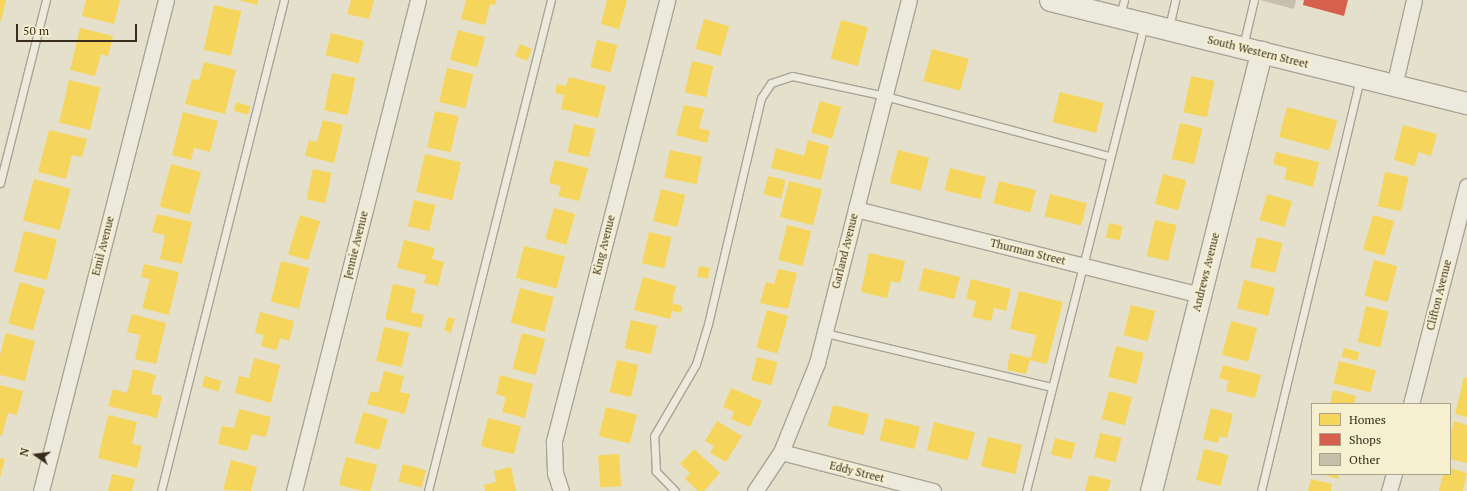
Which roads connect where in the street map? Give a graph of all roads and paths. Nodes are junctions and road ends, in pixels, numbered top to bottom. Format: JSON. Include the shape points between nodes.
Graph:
{"nodes":[{"id":1,"x":46,"y":0,"type":"edge"},
{"id":2,"x":166,"y":0,"type":"edge"},
{"id":3,"x":284,"y":0,"type":"edge"},
{"id":4,"x":418,"y":0,"type":"edge"},
{"id":5,"x":551,"y":0,"type":"edge"},
{"id":6,"x":666,"y":0,"type":"edge"},
{"id":7,"x":909,"y":0,"type":"edge"},
{"id":8,"x":1050,"y":0,"type":"edge"},
{"id":9,"x":1175,"y":0,"type":"edge"},
{"id":10,"x":1254,"y":0,"type":"edge"},
{"id":11,"x":1414,"y":0,"type":"edge"},
{"id":12,"x":1088,"y":4,"type":"edge"},
{"id":13,"x":1122,"y":9,"type":"edge"},
{"id":14,"x":1145,"y":24,"type":"junction"},
{"id":15,"x":1169,"y":29,"type":"junction"},
{"id":16,"x":1252,"y":50,"type":"junction"},
{"id":17,"x":1360,"y":77,"type":"junction"},
{"id":18,"x":1394,"y":86,"type":"junction"},
{"id":19,"x":885,"y":96,"type":"junction"},
{"id":20,"x":1467,"y":104,"type":"edge"},
{"id":21,"x":1109,"y":156,"type":"junction"},
{"id":22,"x":0,"y":183,"type":"edge"},
{"id":23,"x":1467,"y":186,"type":"edge"},
{"id":24,"x":856,"y":209,"type":"junction"},
{"id":25,"x":1083,"y":266,"type":"junction"},
{"id":26,"x":1200,"y":295,"type":"junction"},
{"id":27,"x":825,"y":333,"type":"junction"},
{"id":28,"x":1050,"y":386,"type":"junction"},
{"id":29,"x":1411,"y":403,"type":"edge"},
{"id":30,"x":781,"y":452,"type":"junction"},
{"id":31,"x":1394,"y":475,"type":"edge"},
{"id":32,"x":41,"y":491,"type":"edge"},
{"id":33,"x":161,"y":491,"type":"edge"},
{"id":34,"x":294,"y":491,"type":"edge"},
{"id":35,"x":428,"y":491,"type":"edge"},
{"id":36,"x":561,"y":491,"type":"edge"},
{"id":37,"x":675,"y":491,"type":"edge"},
{"id":38,"x":755,"y":491,"type":"edge"},
{"id":39,"x":933,"y":491,"type":"edge"},
{"id":40,"x":1026,"y":491,"type":"edge"},
{"id":41,"x":1151,"y":491,"type":"edge"},
{"id":42,"x":1261,"y":491,"type":"edge"},
{"id":43,"x":1389,"y":491,"type":"edge"}],
"edges":[{"from":1,"to":22,"type":"lane"},
{"from":2,"to":32,"type":"street","name":"Emil Avenue"},
{"from":3,"to":33,"type":"lane"},
{"from":4,"to":34,"type":"street","name":"Jennie Avenue"},
{"from":5,"to":35,"type":"lane"},
{"from":6,"to":36,"type":"street","name":"King Avenue","via":[[554,441],[555,473]]},
{"from":7,"to":19,"type":"street","name":"Garland Avenue"},
{"from":8,"to":12,"type":"street","name":"South Western Street"},
{"from":9,"to":15,"type":"lane"},
{"from":10,"to":16,"type":"lane"},
{"from":11,"to":18,"type":"street"},
{"from":12,"to":13,"type":"street","name":"South Western Street"},
{"from":13,"to":14,"type":"street","name":"South Western Street"},
{"from":14,"to":15,"type":"street","name":"South Western Street"},
{"from":14,"to":21,"type":"lane"},
{"from":15,"to":16,"type":"street","name":"South Western Street"},
{"from":16,"to":17,"type":"street","name":"South Western Street"},
{"from":16,"to":26,"type":"street","name":"Andrews Avenue"},
{"from":17,"to":18,"type":"street","name":"South Western Street"},
{"from":17,"to":42,"type":"lane"},
{"from":18,"to":20,"type":"street","name":"South Western Street"},
{"from":19,"to":21,"type":"lane"},
{"from":19,"to":24,"type":"street","name":"Garland Avenue"},
{"from":19,"to":37,"type":"lane","via":[[792,76],[771,83],[761,98],[708,324],[696,364],[654,436],[656,471]]},
{"from":21,"to":25,"type":"lane"},
{"from":23,"to":29,"type":"street","name":"Clifton Avenue"},
{"from":24,"to":25,"type":"street","name":"Thurman Street"},
{"from":24,"to":27,"type":"street","name":"Garland Avenue"},
{"from":25,"to":26,"type":"street","name":"Thurman Street"},
{"from":25,"to":28,"type":"lane"},
{"from":26,"to":41,"type":"street","name":"Andrews Avenue"},
{"from":27,"to":28,"type":"lane"},
{"from":27,"to":30,"type":"street","name":"Garland Avenue","via":[[817,363]]},
{"from":28,"to":40,"type":"lane"},
{"from":30,"to":38,"type":"street","name":"Garland Avenue"},
{"from":30,"to":39,"type":"street","name":"Eddy Street"},
{"from":31,"to":43,"type":"street"}]}
